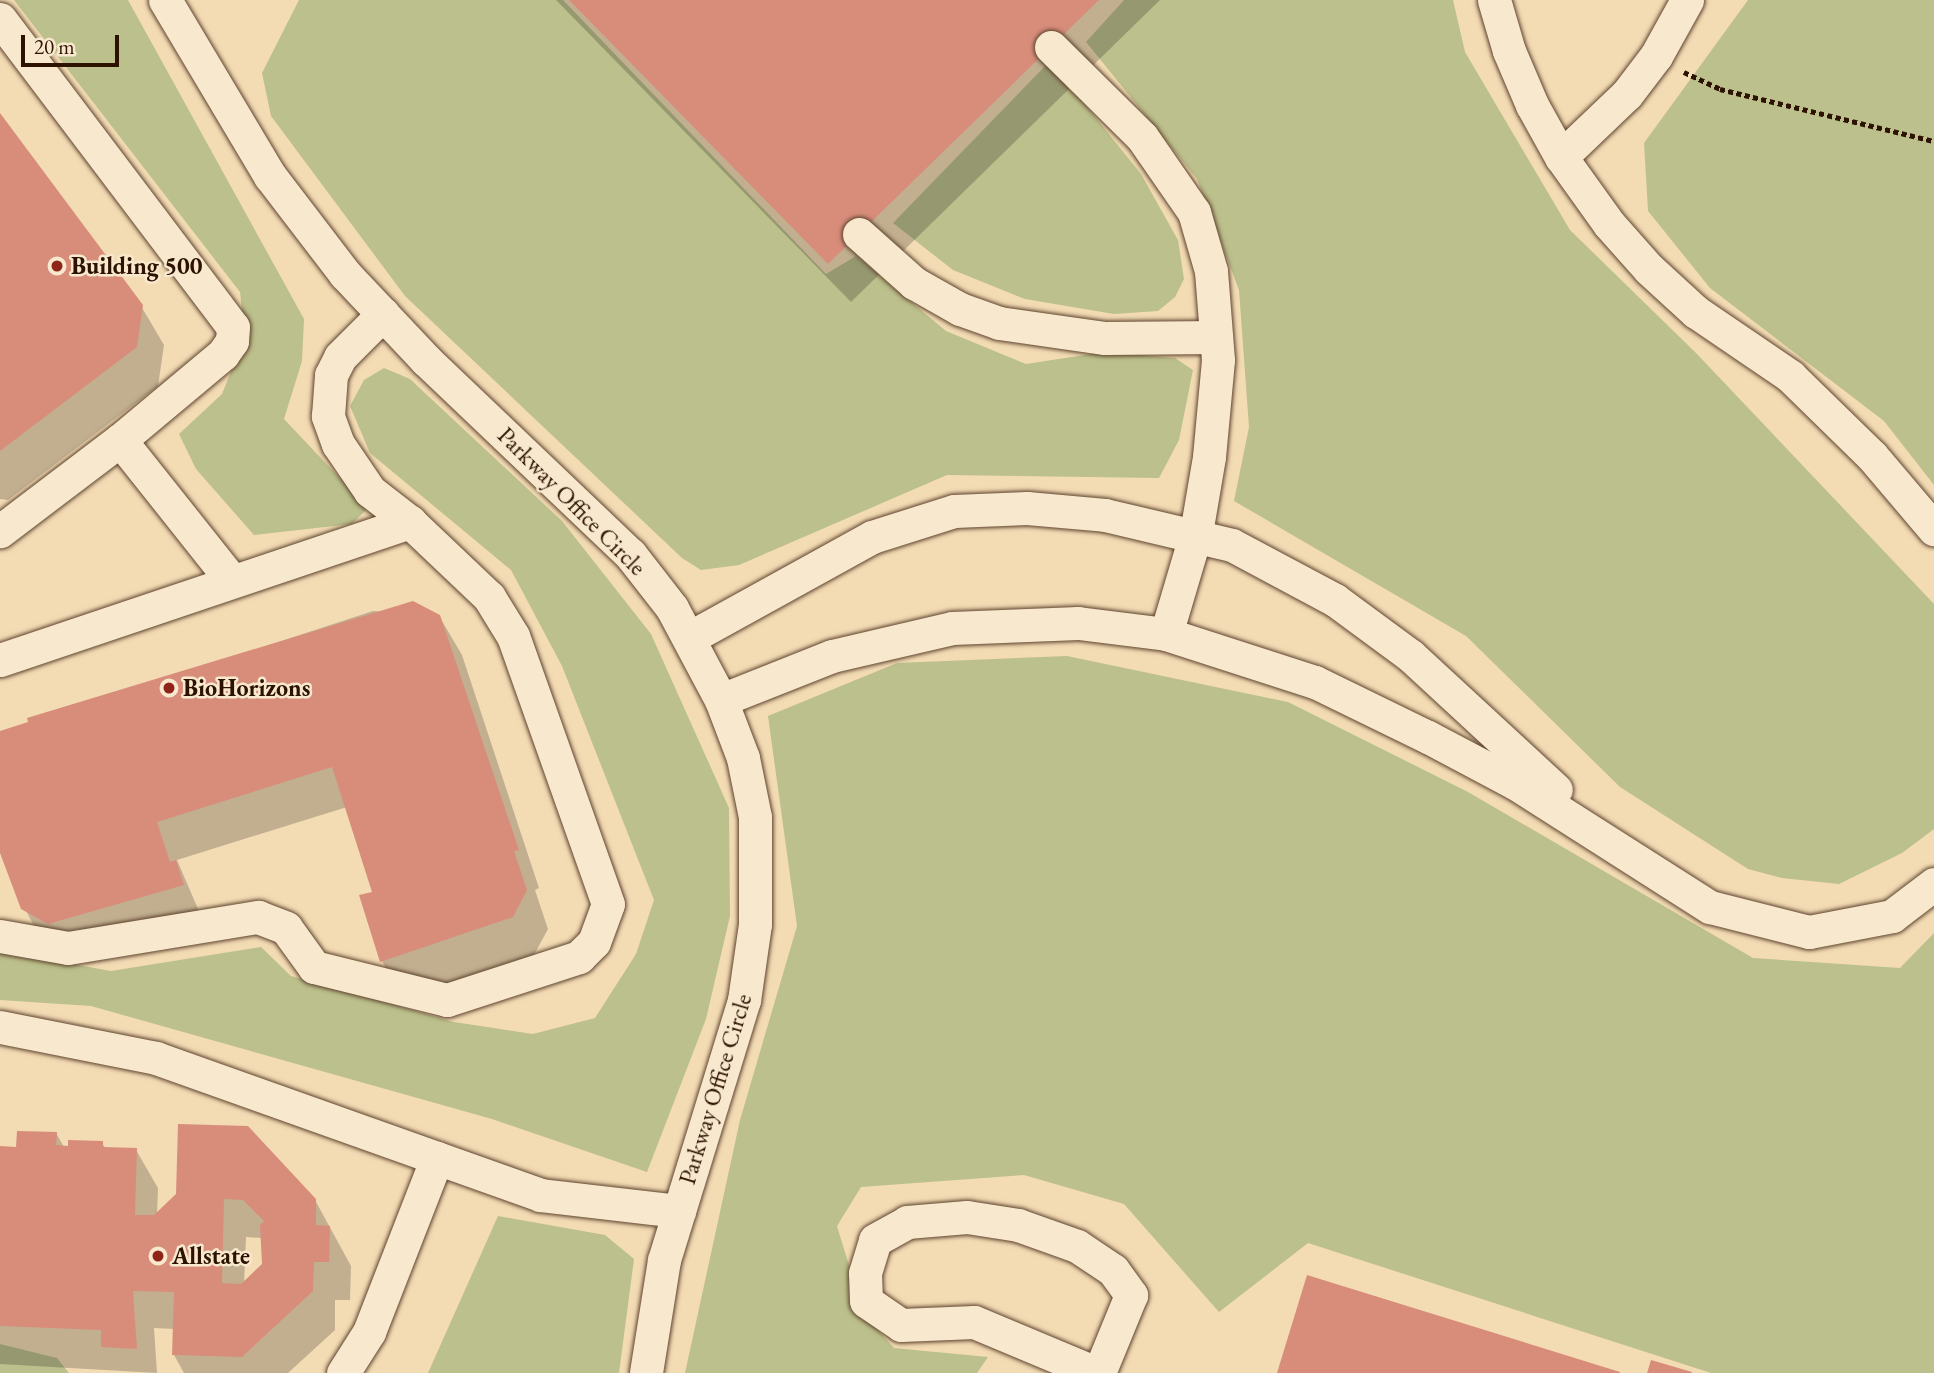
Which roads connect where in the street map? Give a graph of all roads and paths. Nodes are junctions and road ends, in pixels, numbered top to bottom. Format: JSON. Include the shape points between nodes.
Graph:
{"nodes":[{"id":1,"x":1494,"y":0,"type":"edge"},
{"id":2,"x":1687,"y":0,"type":"edge"},
{"id":3,"x":171,"y":2,"type":"edge"},
{"id":4,"x":0,"y":19,"type":"edge"},
{"id":5,"x":1051,"y":47,"type":"dead end"},
{"id":6,"x":1656,"y":56,"type":"junction"},
{"id":7,"x":1934,"y":141,"type":"edge"},
{"id":8,"x":1560,"y":157,"type":"junction"},
{"id":9,"x":859,"y":234,"type":"dead end"},
{"id":10,"x":383,"y":314,"type":"junction"},
{"id":11,"x":1216,"y":337,"type":"junction"},
{"id":12,"x":120,"y":440,"type":"junction"},
{"id":13,"x":410,"y":522,"type":"junction"},
{"id":14,"x":1934,"y":529,"type":"edge"},
{"id":15,"x":0,"y":531,"type":"edge"},
{"id":16,"x":1196,"y":533,"type":"junction"},
{"id":17,"x":232,"y":581,"type":"junction"},
{"id":18,"x":1166,"y":634,"type":"junction"},
{"id":19,"x":689,"y":638,"type":"junction"},
{"id":20,"x":0,"y":660,"type":"edge"},
{"id":21,"x":721,"y":700,"type":"junction"},
{"id":22,"x":1626,"y":852,"type":"junction"},
{"id":23,"x":1934,"y":884,"type":"edge"},
{"id":24,"x":0,"y":936,"type":"edge"},
{"id":25,"x":0,"y":1027,"type":"edge"},
{"id":26,"x":437,"y":1158,"type":"junction"},
{"id":27,"x":679,"y":1211,"type":"junction"},
{"id":28,"x":343,"y":1373,"type":"edge"},
{"id":29,"x":646,"y":1373,"type":"edge"},
{"id":30,"x":1097,"y":1373,"type":"edge"}],
"edges":[{"from":1,"to":8,"type":"street","via":[[1509,51]]},
{"from":2,"to":6,"type":"street"},
{"from":3,"to":10,"type":"street","name":"Parkway Office Circle","via":[[270,176],[345,274]]},
{"from":4,"to":12,"type":"street","via":[[225,310],[233,327],[232,341],[223,354]]},
{"from":5,"to":11,"type":"street","via":[[1142,136],[1194,212],[1211,271]]},
{"from":6,"to":7,"type":"path","via":[[1720,89]]},
{"from":6,"to":8,"type":"street","via":[[1627,94]]},
{"from":8,"to":14,"type":"street","via":[[1649,269],[1696,312],[1790,376],[1872,456]]},
{"from":9,"to":11,"type":"street","via":[[914,283],[960,309],[999,323],[1105,338]]},
{"from":10,"to":13,"type":"street","via":[[340,357],[331,375],[328,416],[338,444],[370,491]]},
{"from":10,"to":19,"type":"street","name":"Parkway Office Circle","via":[[630,554]]},
{"from":11,"to":16,"type":"street","via":[[1209,457]]},
{"from":12,"to":15,"type":"street"},
{"from":12,"to":17,"type":"street"},
{"from":13,"to":17,"type":"street"},
{"from":13,"to":24,"type":"street","via":[[467,572],[513,636],[608,904],[594,942],[579,957],[447,1000],[314,967],[286,928],[258,917],[68,948]]},
{"from":16,"to":18,"type":"street"},
{"from":16,"to":19,"type":"street","via":[[1105,514],[1027,508],[954,511],[872,537]]},
{"from":16,"to":22,"type":"street","via":[[1265,559],[1346,608],[1411,656]]},
{"from":17,"to":20,"type":"street"},
{"from":18,"to":21,"type":"street","via":[[1078,623],[952,628],[832,656]]},
{"from":18,"to":22,"type":"street","via":[[1315,681],[1515,783]]},
{"from":19,"to":21,"type":"street","name":"Parkway Office Circle"},
{"from":21,"to":27,"type":"street","name":"Parkway Office Circle","via":[[743,758],[755,817],[755,924],[744,1000]]},
{"from":22,"to":23,"type":"street","via":[[1710,907],[1809,932],[1892,916]]},
{"from":25,"to":26,"type":"street","via":[[156,1058]]},
{"from":26,"to":27,"type":"street","via":[[540,1195]]},
{"from":26,"to":28,"type":"street","via":[[369,1332]]},
{"from":27,"to":29,"type":"street","name":"Parkway Office Circle","via":[[664,1260]]},
{"from":30,"to":30,"type":"street","via":[[974,1321],[901,1325],[866,1301],[864,1273],[875,1240],[907,1222],[967,1217],[1018,1225],[1077,1246],[1113,1270],[1131,1296]]}]}
